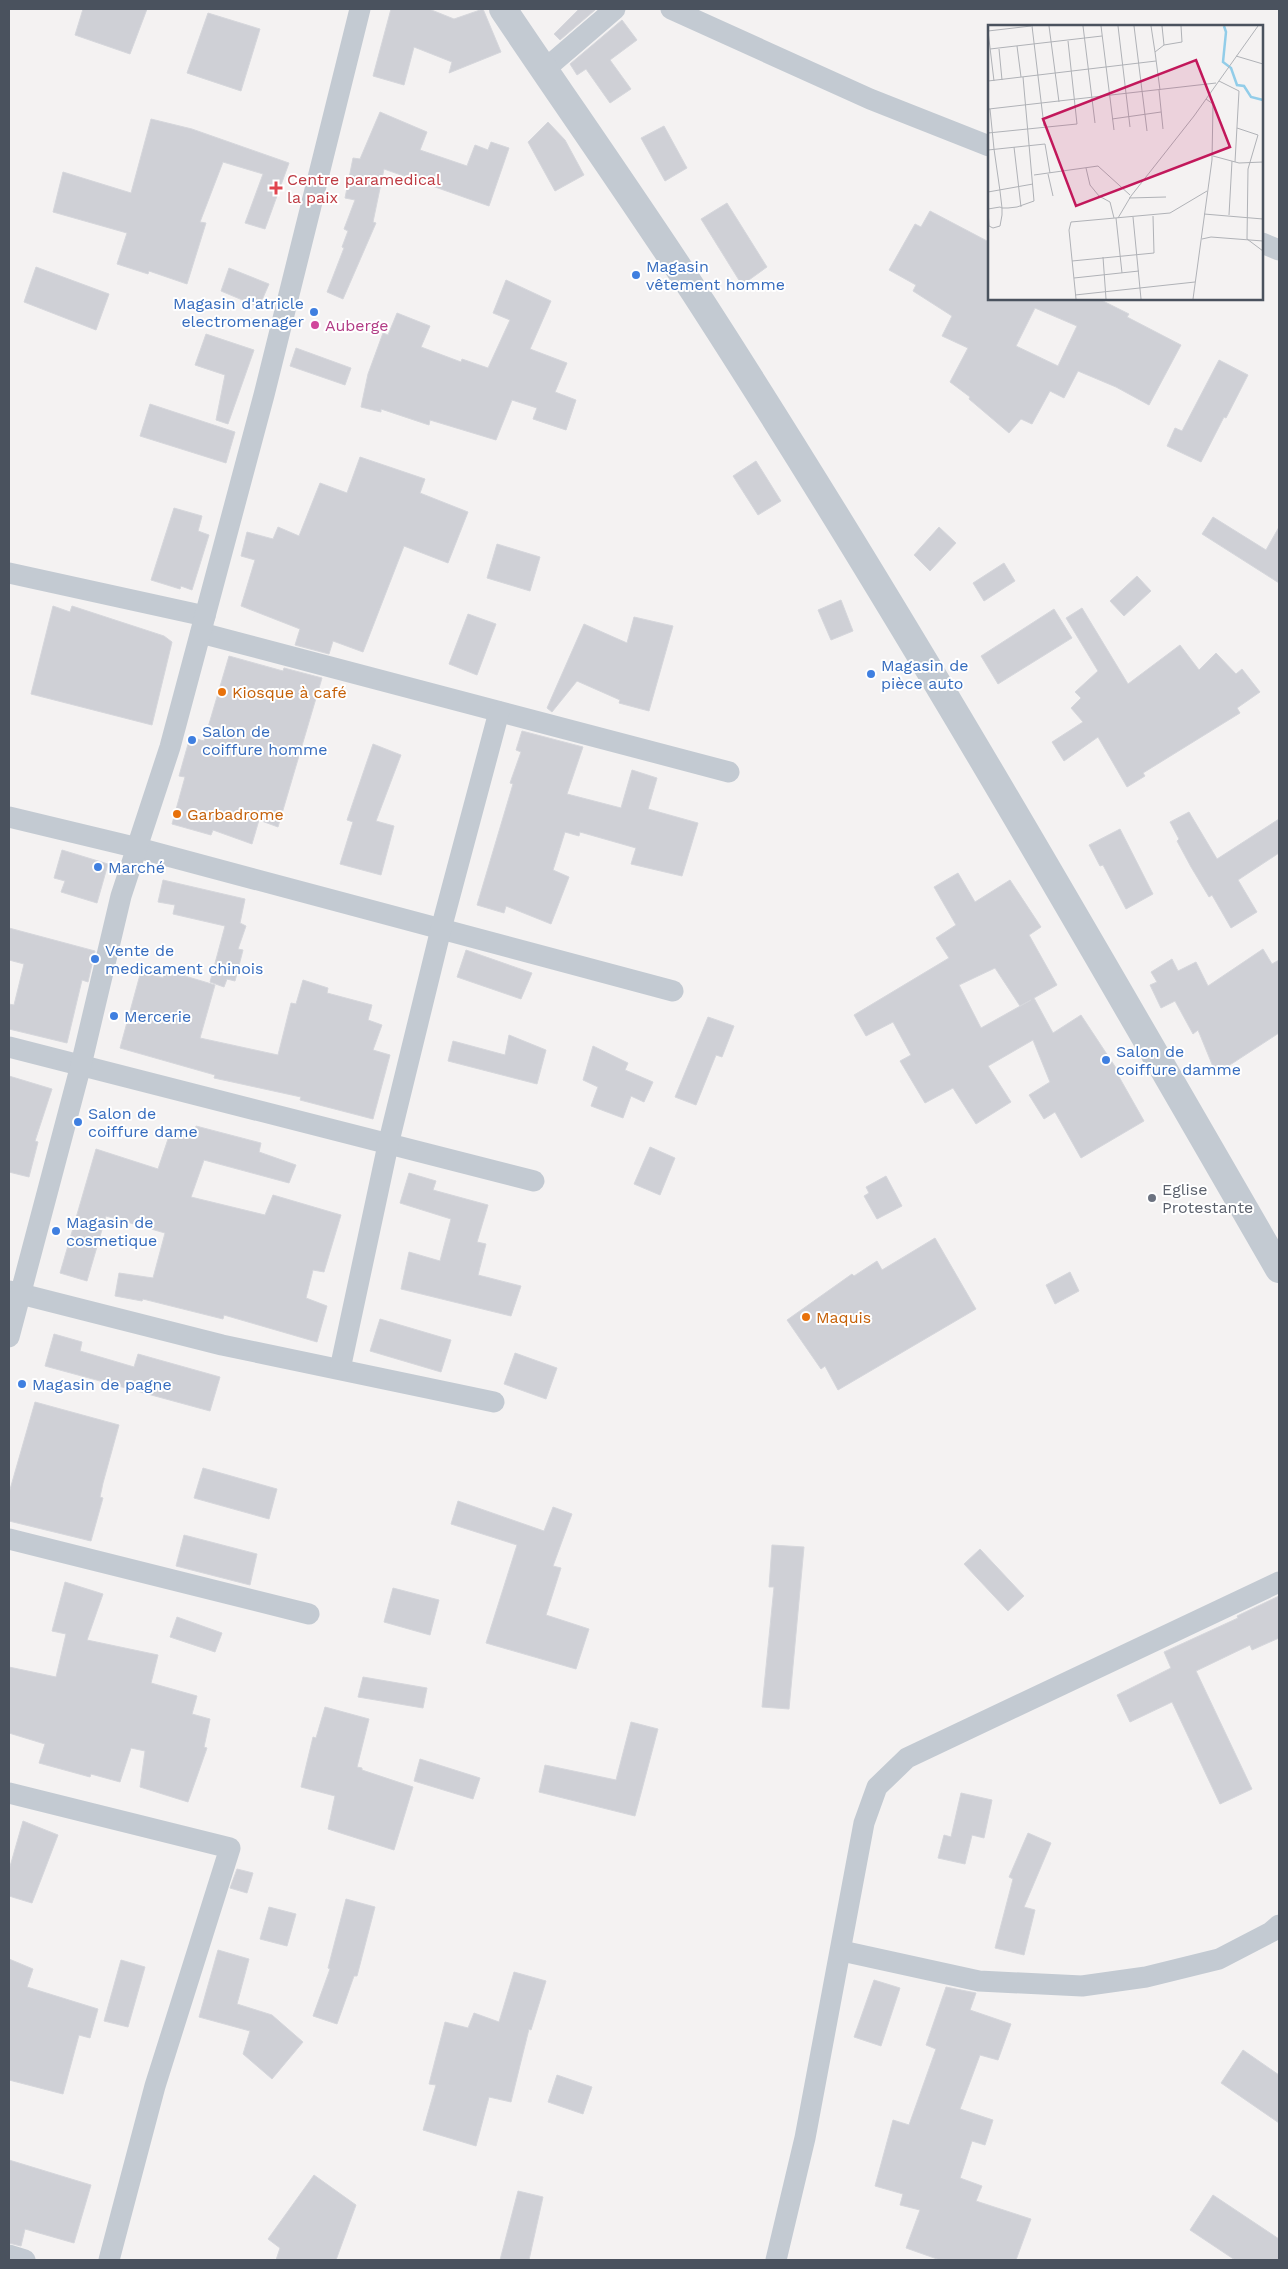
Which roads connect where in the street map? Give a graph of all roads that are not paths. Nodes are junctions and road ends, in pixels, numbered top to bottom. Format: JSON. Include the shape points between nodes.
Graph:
{"nodes":[{"id":1,"x":360,"y":9,"type":"edge"},
{"id":2,"x":503,"y":9,"type":"edge"},
{"id":3,"x":614,"y":9,"type":"edge"},
{"id":4,"x":671,"y":9,"type":"edge"},
{"id":5,"x":544,"y":70,"type":"junction"},
{"id":6,"x":988,"y":146,"type":"edge"},
{"id":7,"x":1263,"y":243,"type":"edge"},
{"id":8,"x":1279,"y":250,"type":"edge"},
{"id":9,"x":9,"y":573,"type":"edge"},
{"id":10,"x":203,"y":625,"type":"junction"},
{"id":11,"x":500,"y":712,"type":"junction"},
{"id":12,"x":729,"y":772,"type":"dead end"},
{"id":13,"x":9,"y":817,"type":"edge"},
{"id":14,"x":138,"y":848,"type":"junction"},
{"id":15,"x":441,"y":929,"type":"junction"},
{"id":16,"x":673,"y":991,"type":"dead end"},
{"id":17,"x":9,"y":1047,"type":"edge"},
{"id":18,"x":81,"y":1065,"type":"junction"},
{"id":19,"x":388,"y":1145,"type":"junction"},
{"id":20,"x":534,"y":1180,"type":"dead end"},
{"id":21,"x":1279,"y":1270,"type":"edge"},
{"id":22,"x":14,"y":1292,"type":"edge"},
{"id":23,"x":9,"y":1337,"type":"edge"},
{"id":24,"x":340,"y":1369,"type":"junction"},
{"id":25,"x":494,"y":1402,"type":"dead end"},
{"id":26,"x":9,"y":1539,"type":"edge"},
{"id":27,"x":1279,"y":1582,"type":"edge"},
{"id":28,"x":309,"y":1614,"type":"dead end"},
{"id":29,"x":9,"y":1793,"type":"edge"},
{"id":30,"x":1279,"y":1925,"type":"edge"},
{"id":31,"x":842,"y":1951,"type":"junction"},
{"id":32,"x":9,"y":2255,"type":"edge"},
{"id":33,"x":25,"y":2260,"type":"edge"},
{"id":34,"x":109,"y":2260,"type":"edge"},
{"id":35,"x":776,"y":2260,"type":"edge"}],
"edges":[{"from":1,"to":10,"type":"street"},
{"from":2,"to":5,"type":"street"},
{"from":3,"to":5,"type":"street"},
{"from":4,"to":6,"type":"street","via":[[870,99]]},
{"from":5,"to":21,"type":"street","via":[[702,303],[982,755]]},
{"from":7,"to":8,"type":"street"},
{"from":9,"to":10,"type":"street"},
{"from":10,"to":11,"type":"street"},
{"from":10,"to":14,"type":"street"},
{"from":11,"to":12,"type":"street"},
{"from":11,"to":15,"type":"street"},
{"from":13,"to":14,"type":"street"},
{"from":14,"to":15,"type":"street"},
{"from":14,"to":18,"type":"street","via":[[121,896]]},
{"from":15,"to":16,"type":"street"},
{"from":15,"to":19,"type":"street"},
{"from":17,"to":18,"type":"street"},
{"from":18,"to":19,"type":"street"},
{"from":18,"to":22,"type":"street"},
{"from":19,"to":20,"type":"street"},
{"from":19,"to":24,"type":"street"},
{"from":22,"to":23,"type":"street"},
{"from":22,"to":24,"type":"street","via":[[222,1344]]},
{"from":24,"to":25,"type":"street"},
{"from":26,"to":28,"type":"street"},
{"from":27,"to":31,"type":"street","via":[[906,1758],[877,1787],[864,1823]]},
{"from":29,"to":34,"type":"street","via":[[230,1848],[155,2086]]},
{"from":30,"to":31,"type":"street","via":[[1218,1959],[1146,1977],[1082,1986],[979,1981]]},
{"from":31,"to":35,"type":"street","via":[[805,2138]]},
{"from":32,"to":33,"type":"street"}]}
